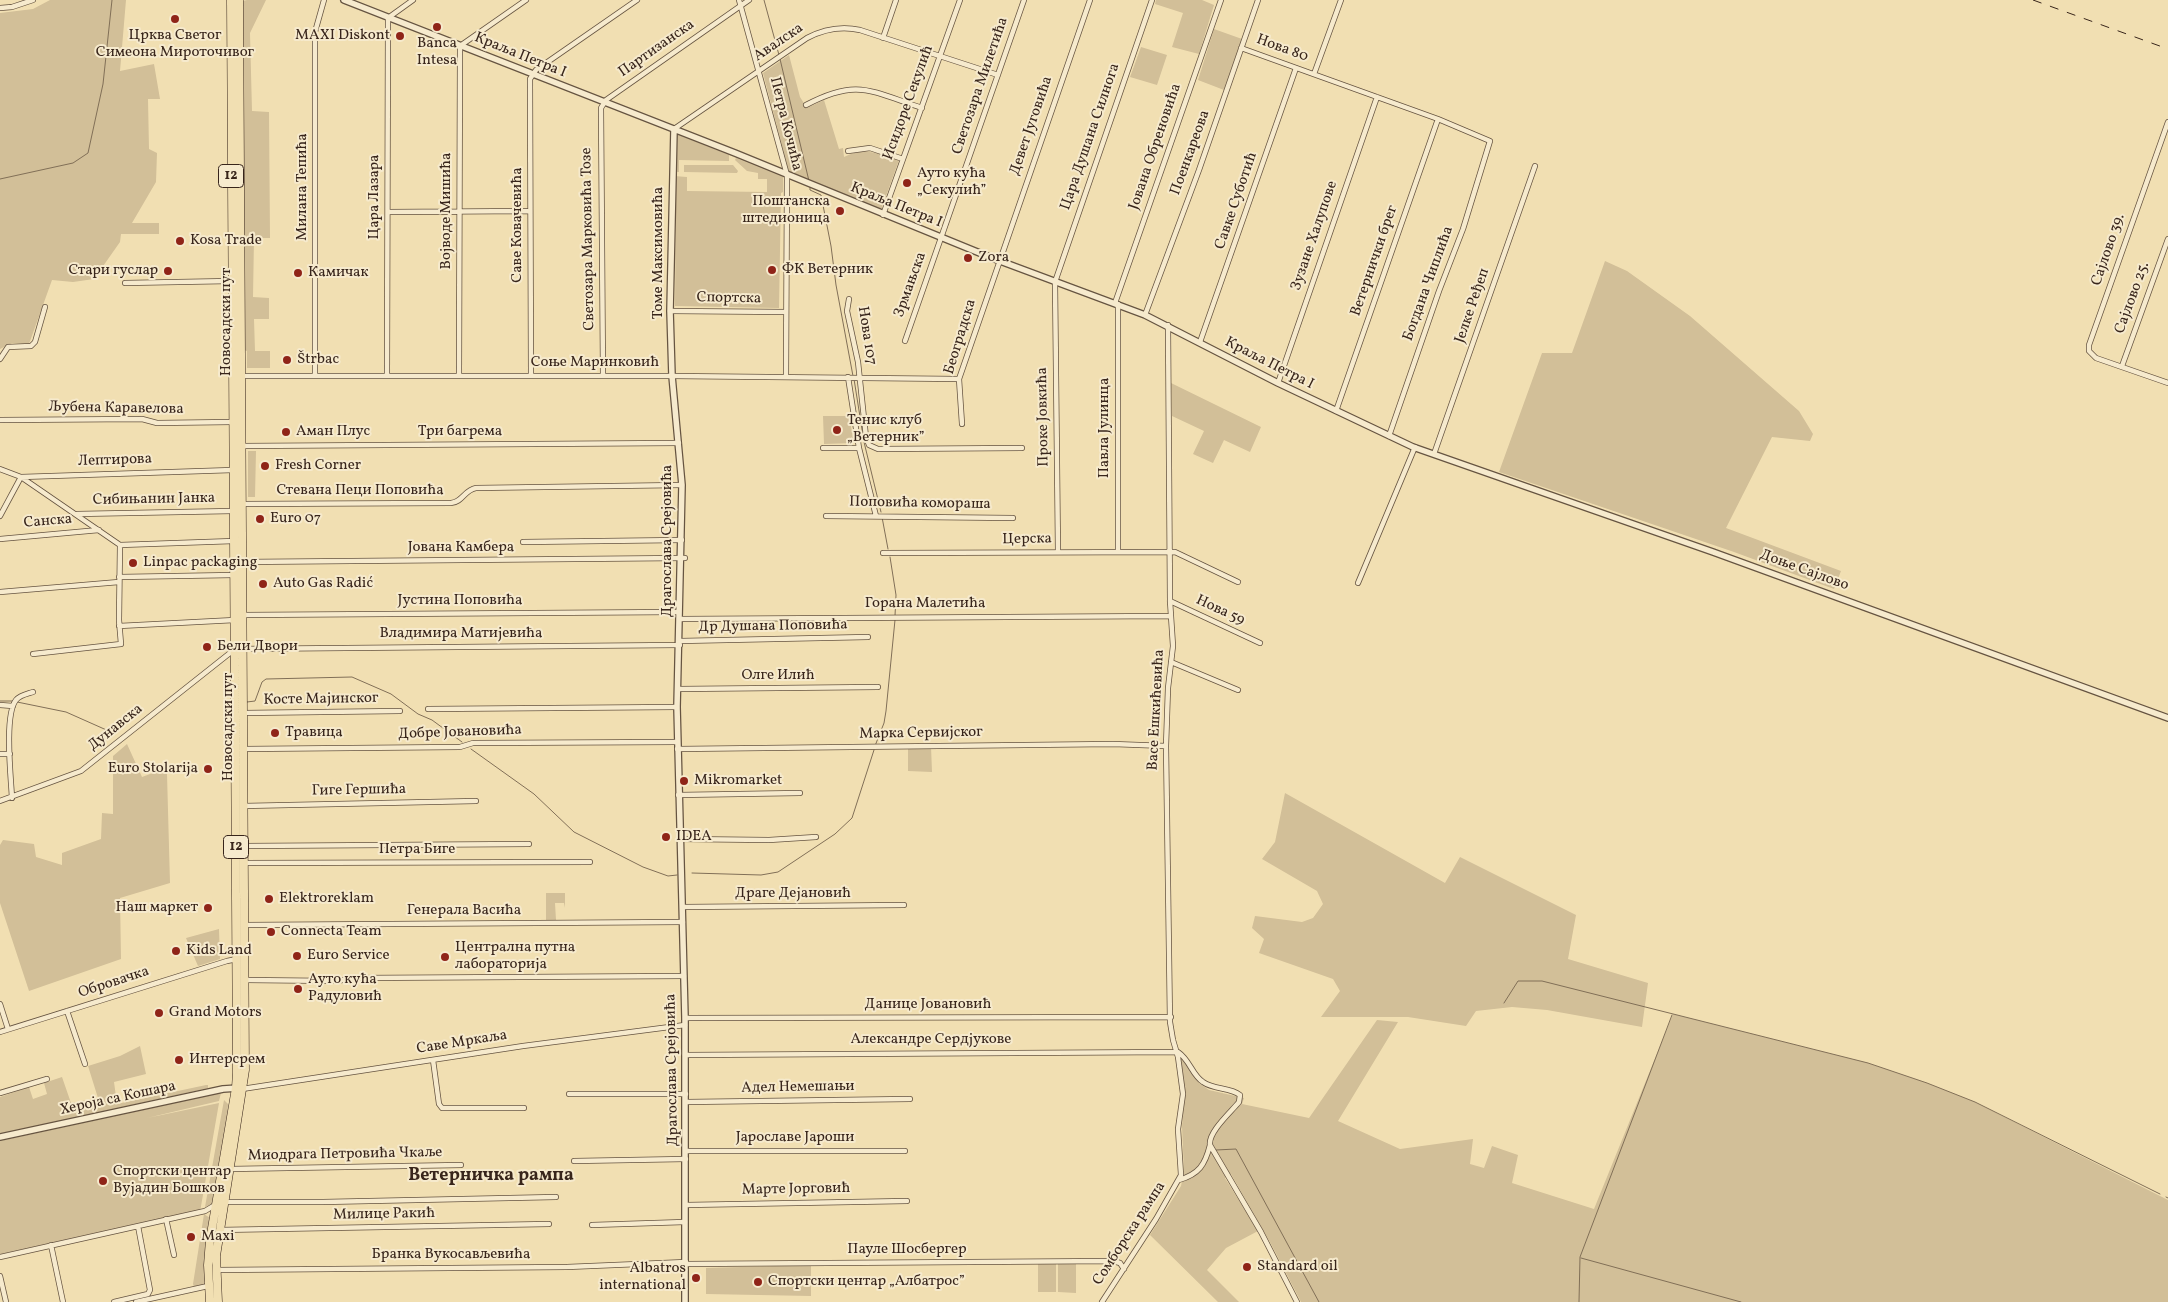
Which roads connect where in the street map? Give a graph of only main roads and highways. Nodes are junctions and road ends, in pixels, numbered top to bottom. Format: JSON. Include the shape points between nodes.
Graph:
{"nodes":[{"id":1,"x":231,"y":0,"type":"edge"},
{"id":2,"x":239,"y":0,"type":"edge"},
{"id":3,"x":238,"y":618,"type":"junction"},
{"id":4,"x":238,"y":649,"type":"junction"},
{"id":5,"x":239,"y":1089,"type":"junction"},
{"id":6,"x":210,"y":1302,"type":"edge"},
{"id":7,"x":218,"y":1302,"type":"edge"}],
"edges":[{"from":1,"to":3,"type":"main road","name":"Новосадски пут","number":"12","via":[[233,511]]},
{"from":2,"to":3,"type":"main road","name":"Новосадски пут","number":"12","via":[[242,504]]},
{"from":3,"to":4,"type":"main road","name":"Новосадски пут","number":"12"},
{"from":4,"to":5,"type":"main road","name":"Новосадски пут","number":"12"},
{"from":4,"to":5,"type":"main road","name":"Новосадски пут","number":"12","via":[[243,713],[245,980],[245,1070]]},
{"from":5,"to":6,"type":"main road","name":"Новосадски пут","number":"12","via":[[214,1217],[208,1265]]},
{"from":5,"to":7,"type":"main road","name":"Новосадски пут","number":"12","via":[[219,1230]]}]}
